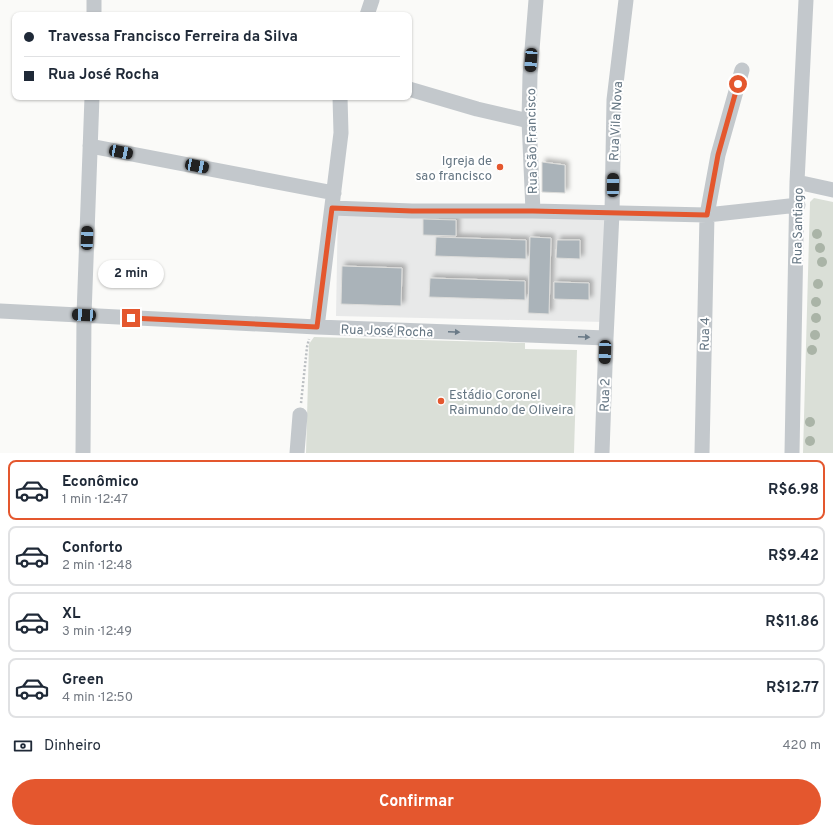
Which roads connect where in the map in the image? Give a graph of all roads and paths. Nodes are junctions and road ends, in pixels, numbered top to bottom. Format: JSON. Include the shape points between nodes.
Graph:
{"nodes":[{"id":1,"x":94,"y":0,"type":"edge"},
{"id":2,"x":372,"y":0,"type":"edge"},
{"id":3,"x":536,"y":0,"type":"edge"},
{"id":4,"x":626,"y":0,"type":"edge"},
{"id":5,"x":806,"y":0,"type":"edge"},
{"id":6,"x":94,"y":12,"type":"edge"},
{"id":7,"x":368,"y":12,"type":"edge"},
{"id":8,"x":742,"y":70,"type":"dead end"},
{"id":9,"x":412,"y":90,"type":"edge"},
{"id":10,"x":92,"y":100,"type":"edge"},
{"id":11,"x":340,"y":100,"type":"edge"},
{"id":12,"x":529,"y":120,"type":"junction"},
{"id":13,"x":90,"y":146,"type":"junction"},
{"id":14,"x":797,"y":182,"type":"junction"},
{"id":15,"x":833,"y":190,"type":"edge"},
{"id":16,"x":334,"y":193,"type":"junction"},
{"id":17,"x":798,"y":206,"type":"junction"},
{"id":18,"x":332,"y":208,"type":"junction"},
{"id":19,"x":533,"y":211,"type":"junction"},
{"id":20,"x":612,"y":213,"type":"junction"},
{"id":21,"x":707,"y":215,"type":"junction"},
{"id":22,"x":0,"y":311,"type":"edge"},
{"id":23,"x":84,"y":315,"type":"junction"},
{"id":24,"x":317,"y":327,"type":"junction"},
{"id":25,"x":606,"y":338,"type":"junction"},
{"id":26,"x":300,"y":415,"type":"joint"},
{"id":27,"x":83,"y":453,"type":"edge"},
{"id":28,"x":297,"y":453,"type":"edge"},
{"id":29,"x":602,"y":453,"type":"edge"},
{"id":30,"x":702,"y":453,"type":"edge"},
{"id":31,"x":792,"y":453,"type":"edge"}],
"edges":[{"from":1,"to":6,"type":"street"},
{"from":2,"to":7,"type":"street"},
{"from":3,"to":12,"type":"street","name":"Rua São Francisco"},
{"from":4,"to":20,"type":"street","name":"Rua Vila Nova","via":[[614,100]]},
{"from":5,"to":14,"type":"street","name":"Rua Santiago"},
{"from":8,"to":21,"type":"street","name":"Rua 4","via":[[718,155]]},
{"from":9,"to":12,"type":"street","via":[[477,109]]},
{"from":10,"to":13,"type":"street"},
{"from":11,"to":16,"type":"street","via":[[341,132]]},
{"from":12,"to":19,"type":"street","name":"Rua São Francisco"},
{"from":13,"to":16,"type":"street"},
{"from":13,"to":23,"type":"street"},
{"from":14,"to":15,"type":"street"},
{"from":14,"to":17,"type":"street","name":"Rua Santiago"},
{"from":16,"to":18,"type":"street"},
{"from":17,"to":21,"type":"street"},
{"from":17,"to":31,"type":"street","name":"Rua Santiago"},
{"from":18,"to":19,"type":"street"},
{"from":18,"to":24,"type":"street"},
{"from":19,"to":20,"type":"street"},
{"from":20,"to":21,"type":"street"},
{"from":20,"to":25,"type":"street","name":"Rua Vila Nova"},
{"from":21,"to":30,"type":"street","name":"Rua 4"},
{"from":22,"to":23,"type":"street","name":"Rua José Rocha"},
{"from":23,"to":24,"type":"street","name":"Rua José Rocha"},
{"from":23,"to":27,"type":"street"},
{"from":24,"to":25,"type":"street","name":"Rua José Rocha","one_way":true},
{"from":24,"to":26,"type":"path","via":[[307,346]]},
{"from":25,"to":29,"type":"street","name":"Rua 2"},
{"from":26,"to":28,"type":"street"}]}
